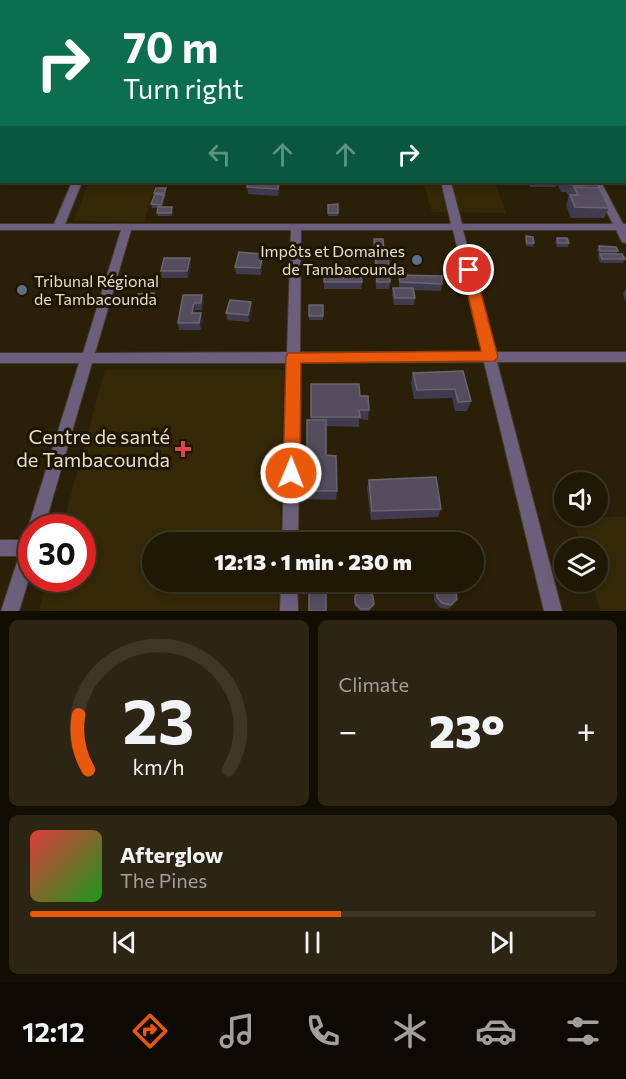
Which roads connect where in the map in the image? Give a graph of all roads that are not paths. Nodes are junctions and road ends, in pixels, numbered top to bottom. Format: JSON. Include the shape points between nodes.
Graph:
{"nodes":[{"id":1,"x":77,"y":183,"type":"edge"},
{"id":2,"x":446,"y":183,"type":"edge"},
{"id":3,"x":597,"y":183,"type":"edge"},
{"id":4,"x":0,"y":227,"type":"edge"},
{"id":5,"x":58,"y":227,"type":"junction"},
{"id":6,"x":127,"y":227,"type":"junction"},
{"id":7,"x":296,"y":227,"type":"junction"},
{"id":8,"x":458,"y":227,"type":"junction"},
{"id":9,"x":623,"y":227,"type":"edge"},
{"id":10,"x":626,"y":239,"type":"edge"},
{"id":11,"x":0,"y":357,"type":"edge"},
{"id":12,"x":87,"y":357,"type":"junction"},
{"id":13,"x":294,"y":357,"type":"junction"},
{"id":14,"x":490,"y":357,"type":"junction"},
{"id":15,"x":626,"y":357,"type":"edge"},
{"id":16,"x":40,"y":514,"type":"edge"},
{"id":17,"x":290,"y":532,"type":"edge"},
{"id":18,"x":18,"y":546,"type":"edge"},
{"id":19,"x":0,"y":548,"type":"edge"},
{"id":20,"x":18,"y":585,"type":"edge"},
{"id":21,"x":290,"y":592,"type":"edge"},
{"id":22,"x":10,"y":611,"type":"edge"},
{"id":23,"x":289,"y":611,"type":"edge"},
{"id":24,"x":553,"y":611,"type":"edge"}],
"edges":[{"from":1,"to":5,"type":"street"},
{"from":2,"to":8,"type":"street"},
{"from":3,"to":9,"type":"street"},
{"from":4,"to":5,"type":"street"},
{"from":5,"to":6,"type":"street"},
{"from":6,"to":7,"type":"street"},
{"from":6,"to":12,"type":"street"},
{"from":7,"to":8,"type":"street"},
{"from":7,"to":13,"type":"street"},
{"from":8,"to":9,"type":"street"},
{"from":8,"to":14,"type":"street"},
{"from":9,"to":10,"type":"street"},
{"from":11,"to":12,"type":"street"},
{"from":12,"to":13,"type":"street"},
{"from":12,"to":16,"type":"street"},
{"from":13,"to":14,"type":"street"},
{"from":13,"to":17,"type":"street"},
{"from":14,"to":15,"type":"street"},
{"from":14,"to":24,"type":"street"},
{"from":18,"to":19,"type":"street"},
{"from":20,"to":22,"type":"street"},
{"from":21,"to":23,"type":"street"}]}
